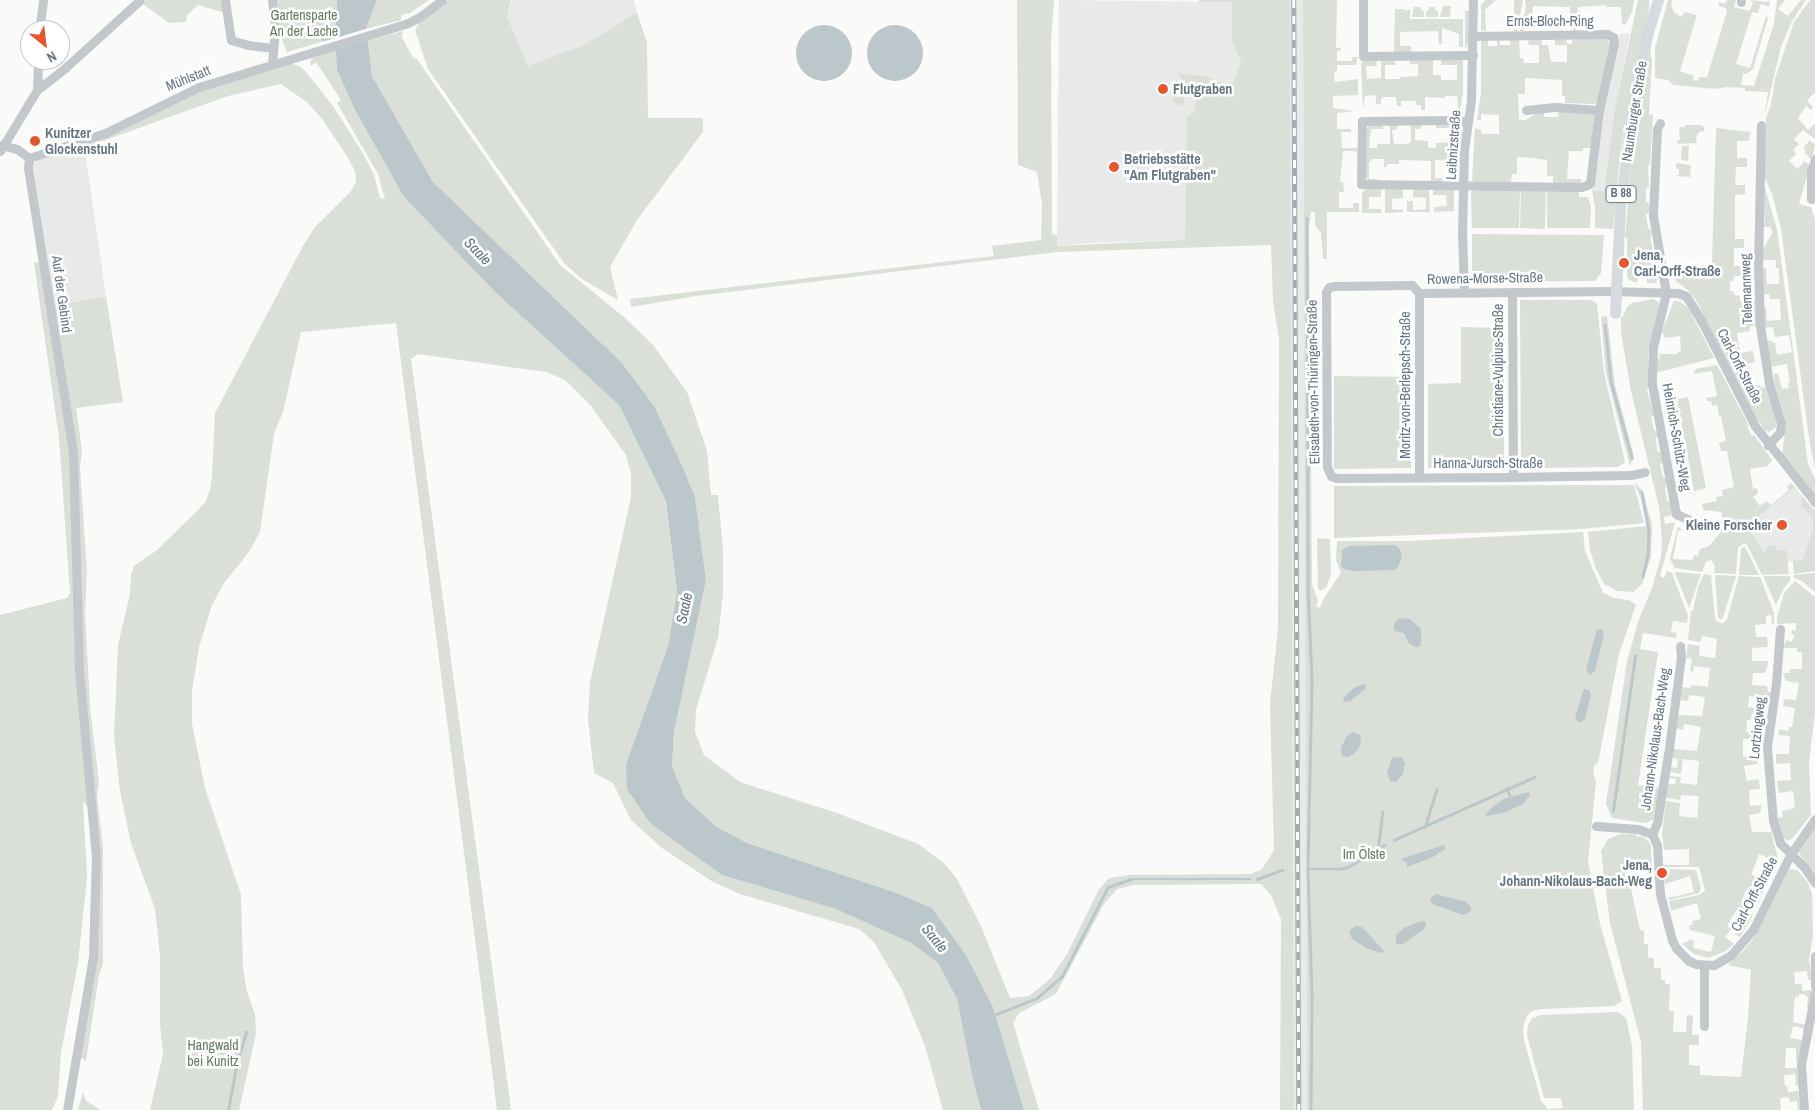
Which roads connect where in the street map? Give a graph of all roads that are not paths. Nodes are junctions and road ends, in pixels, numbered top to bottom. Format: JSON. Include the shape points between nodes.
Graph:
{"nodes":[{"id":1,"x":43,"y":0,"type":"edge"},
{"id":2,"x":140,"y":0,"type":"edge"},
{"id":3,"x":225,"y":0,"type":"edge"},
{"id":4,"x":272,"y":0,"type":"edge"},
{"id":5,"x":442,"y":0,"type":"edge"},
{"id":6,"x":1363,"y":0,"type":"edge"},
{"id":7,"x":1473,"y":0,"type":"edge"},
{"id":8,"x":1658,"y":0,"type":"edge"},
{"id":9,"x":40,"y":20,"type":"edge"},
{"id":10,"x":1472,"y":36,"type":"junction"},
{"id":11,"x":273,"y":48,"type":"junction"},
{"id":12,"x":1473,"y":55,"type":"junction"},
{"id":13,"x":272,"y":64,"type":"junction"},
{"id":14,"x":38,"y":70,"type":"edge"},
{"id":15,"x":37,"y":90,"type":"junction"},
{"id":16,"x":1526,"y":110,"type":"dead end"},
{"id":17,"x":1599,"y":110,"type":"junction"},
{"id":18,"x":1467,"y":122,"type":"junction"},
{"id":19,"x":1660,"y":123,"type":"dead end"},
{"id":20,"x":1761,"y":126,"type":"dead end"},
{"id":21,"x":1,"y":147,"type":"edge"},
{"id":22,"x":29,"y":158,"type":"junction"},
{"id":23,"x":1815,"y":159,"type":"edge"},
{"id":24,"x":1464,"y":186,"type":"junction"},
{"id":25,"x":1811,"y":199,"type":"dead end"},
{"id":26,"x":1329,"y":287,"type":"joint"},
{"id":27,"x":1615,"y":291,"type":"junction"},
{"id":28,"x":1464,"y":292,"type":"junction"},
{"id":29,"x":1512,"y":292,"type":"junction"},
{"id":30,"x":1419,"y":293,"type":"junction"},
{"id":31,"x":1666,"y":293,"type":"junction"},
{"id":32,"x":1615,"y":314,"type":"dead end"},
{"id":33,"x":1768,"y":445,"type":"junction"},
{"id":34,"x":1645,"y":472,"type":"dead end"},
{"id":35,"x":1331,"y":476,"type":"joint"},
{"id":36,"x":1418,"y":477,"type":"junction"},
{"id":37,"x":1513,"y":477,"type":"junction"},
{"id":38,"x":1815,"y":502,"type":"edge"},
{"id":39,"x":1690,"y":520,"type":"dead end"},
{"id":40,"x":1780,"y":629,"type":"dead end"},
{"id":41,"x":1680,"y":646,"type":"dead end"},
{"id":42,"x":1815,"y":819,"type":"edge"},
{"id":43,"x":1596,"y":826,"type":"dead end"},
{"id":44,"x":1652,"y":834,"type":"junction"},
{"id":45,"x":1790,"y":855,"type":"junction"},
{"id":46,"x":1815,"y":884,"type":"edge"},
{"id":47,"x":1815,"y":956,"type":"edge"},
{"id":48,"x":1704,"y":965,"type":"junction"},
{"id":49,"x":1815,"y":986,"type":"edge"},
{"id":50,"x":1815,"y":992,"type":"edge"},
{"id":51,"x":1704,"y":1026,"type":"dead end"},
{"id":52,"x":67,"y":1110,"type":"edge"},
{"id":53,"x":1804,"y":1110,"type":"edge"}],
"edges":[{"from":1,"to":9,"type":"street"},
{"from":2,"to":15,"type":"street"},
{"from":3,"to":11,"type":"street","via":[[230,40]]},
{"from":4,"to":11,"type":"street","via":[[275,20]]},
{"from":5,"to":13,"type":"street","name":"Mühlstatt","via":[[421,16],[389,29]]},
{"from":6,"to":12,"type":"street","via":[[1363,56]]},
{"from":7,"to":10,"type":"street","name":"Leibnizstraße"},
{"from":8,"to":27,"type":"main road","name":"Naumburger Straße","number":"B 88","via":[[1634,96],[1620,207]]},
{"from":10,"to":12,"type":"street","name":"Leibnizstraße"},
{"from":10,"to":17,"type":"street","name":"Ernst-Bloch-Ring","via":[[1607,34],[1613,37]]},
{"from":11,"to":13,"type":"street"},
{"from":12,"to":18,"type":"street","name":"Leibnizstraße"},
{"from":13,"to":22,"type":"street","name":"Mühlstatt","via":[[199,87],[105,133]]},
{"from":14,"to":15,"type":"street"},
{"from":15,"to":21,"type":"street"},
{"from":16,"to":17,"type":"street","via":[[1554,107]]},
{"from":17,"to":24,"type":"street","name":"Ernst-Bloch-Ring","via":[[1590,183],[1581,187]]},
{"from":18,"to":24,"type":"street","name":"Leibnizstraße"},
{"from":18,"to":24,"type":"street","via":[[1362,121],[1361,184]]},
{"from":19,"to":31,"type":"street","via":[[1657,129],[1653,215]]},
{"from":20,"to":33,"type":"street","name":"Telemannweg","via":[[1760,326],[1770,383],[1782,422],[1780,432]]},
{"from":21,"to":22,"type":"street","via":[[17,149]]},
{"from":22,"to":52,"type":"street","name":"Auf der Gebind","via":[[59,376],[71,434],[79,670],[96,875],[93,957]]},
{"from":23,"to":25,"type":"street","via":[[1811,172]]},
{"from":24,"to":28,"type":"street","name":"Leibnizstraße"},
{"from":26,"to":30,"type":"street","name":"Rowena-Morse-Straße","via":[[1412,285]]},
{"from":26,"to":35,"type":"street","name":"Elisabeth-von-Thüringen-Straße","via":[[1326,292],[1327,467]]},
{"from":27,"to":29,"type":"street","name":"Rowena-Morse-Straße"},
{"from":27,"to":31,"type":"street","name":"Carl-Orff-Straße"},
{"from":27,"to":32,"type":"main road","name":"Naumburger Straße","number":"B 88"},
{"from":28,"to":29,"type":"street","name":"Rowena-Morse-Straße"},
{"from":28,"to":30,"type":"street","name":"Rowena-Morse-Straße"},
{"from":29,"to":37,"type":"street","name":"Christiane-Vulpius-Straße"},
{"from":30,"to":36,"type":"street","name":"Moritz-von-Berlepsch-Straße"},
{"from":31,"to":33,"type":"street","name":"Carl-Orff-Straße","via":[[1686,296]]},
{"from":31,"to":39,"type":"street","name":"Heinrich-Schütz-Weg","via":[[1653,347],[1652,384],[1676,514]]},
{"from":33,"to":38,"type":"street","name":"Carl-Orff-Straße"},
{"from":34,"to":37,"type":"street","name":"Hanna-Jursch-Straße"},
{"from":35,"to":36,"type":"street","name":"Hanna-Jursch-Straße"},
{"from":36,"to":37,"type":"street","name":"Hanna-Jursch-Straße"},
{"from":40,"to":45,"type":"street","name":"Lortzingweg","via":[[1767,771],[1775,830]]},
{"from":41,"to":44,"type":"street","name":"Johann-Nikolaus-Bach-Weg","via":[[1669,748],[1657,823]]},
{"from":42,"to":45,"type":"street","name":"Carl-Orff-Straße"},
{"from":43,"to":44,"type":"street","via":[[1631,828]]},
{"from":44,"to":48,"type":"street","via":[[1657,845],[1658,879],[1672,940],[1689,961]]},
{"from":45,"to":46,"type":"street","name":"Lortzingweg","via":[[1804,867]]},
{"from":45,"to":48,"type":"street","name":"Carl-Orff-Straße","via":[[1743,944],[1722,962]]},
{"from":47,"to":49,"type":"street"},
{"from":48,"to":51,"type":"street"},
{"from":50,"to":53,"type":"street","via":[[1801,1065]]}]}
